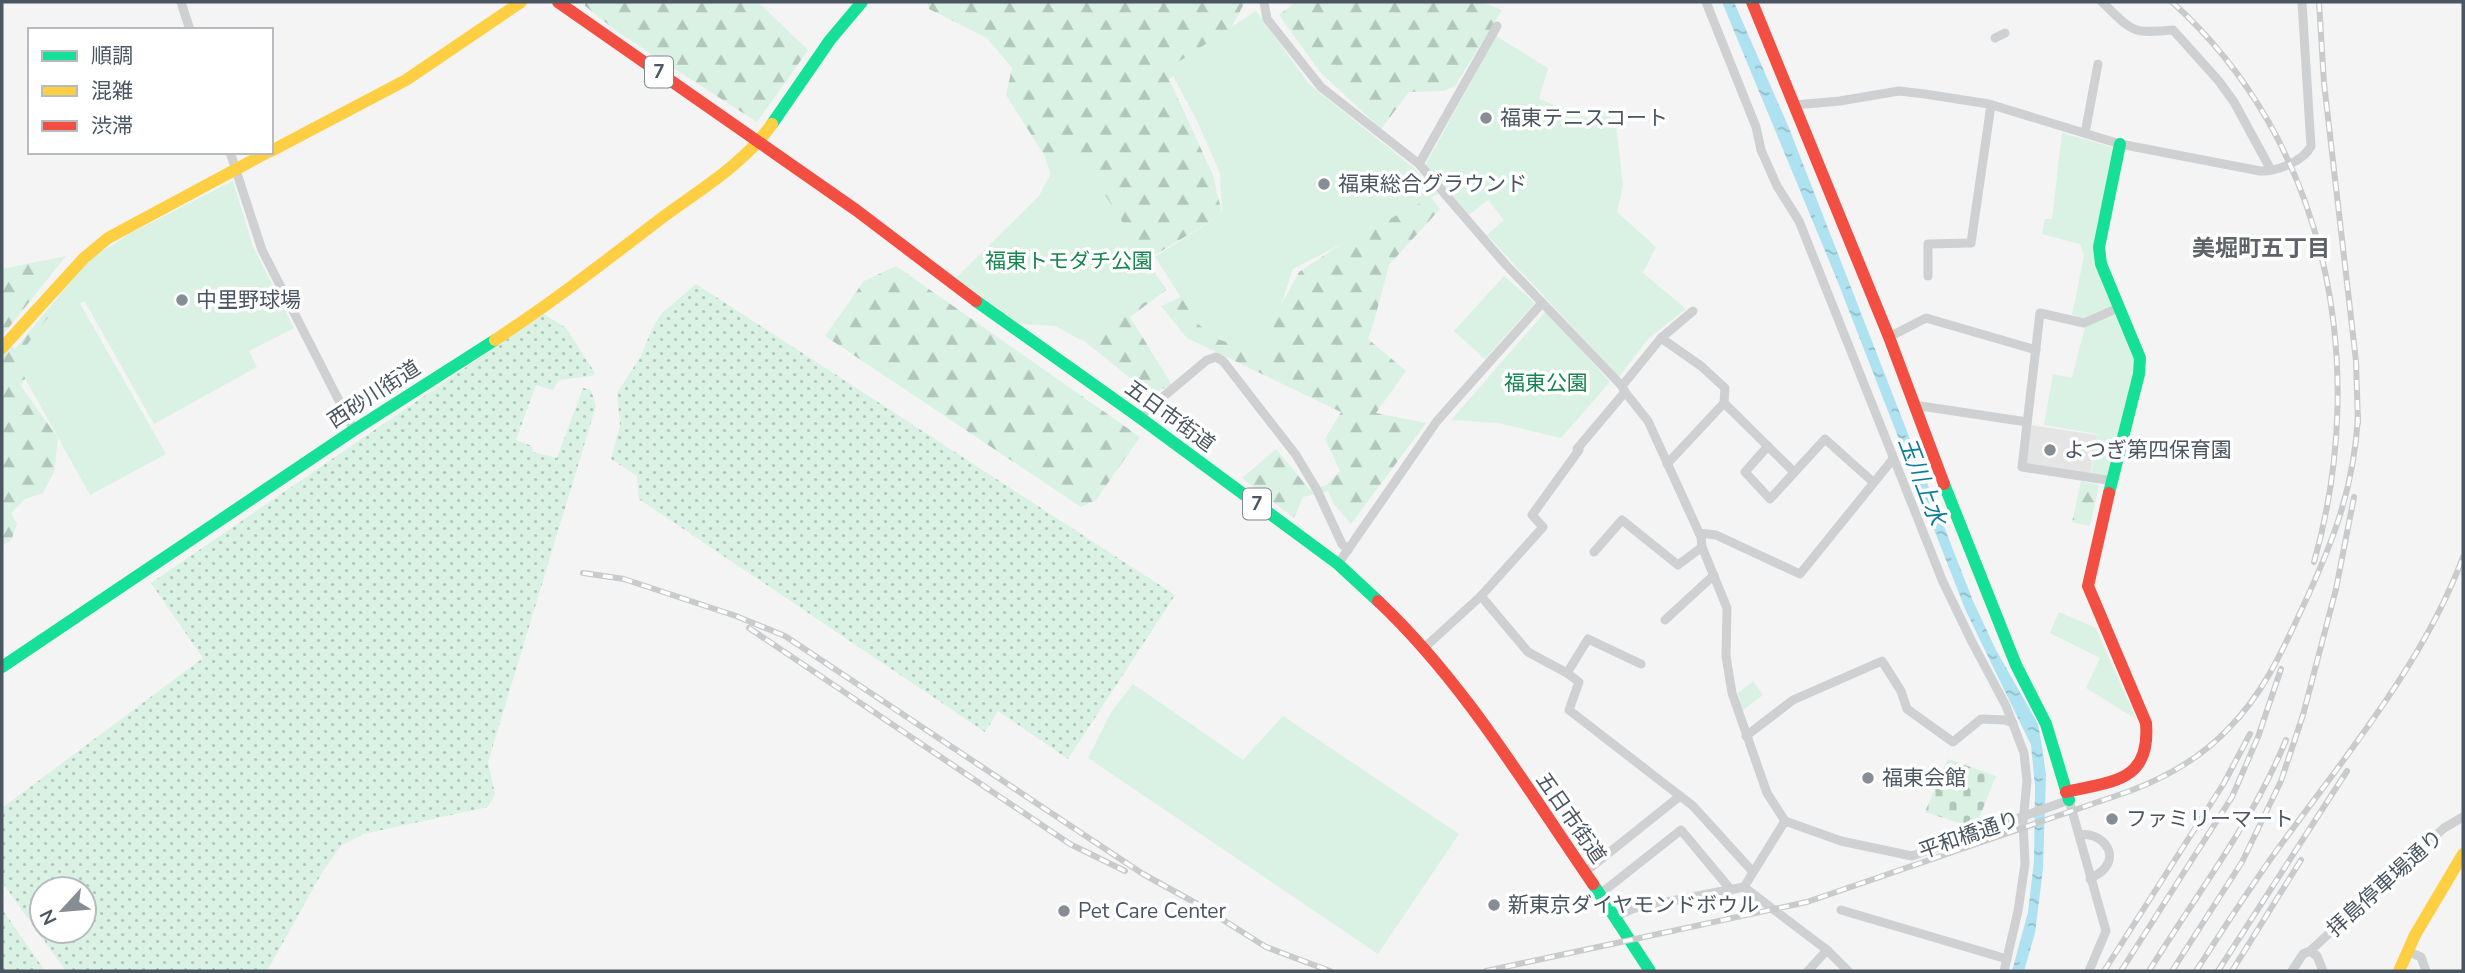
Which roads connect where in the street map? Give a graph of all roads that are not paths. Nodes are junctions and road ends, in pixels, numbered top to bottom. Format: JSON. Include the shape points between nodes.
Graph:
{"nodes":[{"id":1,"x":181,"y":2,"type":"edge"},
{"id":2,"x":521,"y":2,"type":"edge"},
{"id":3,"x":558,"y":2,"type":"edge"},
{"id":4,"x":862,"y":2,"type":"edge"},
{"id":5,"x":1264,"y":2,"type":"edge"},
{"id":6,"x":1706,"y":2,"type":"edge"},
{"id":7,"x":1752,"y":2,"type":"edge"},
{"id":8,"x":2102,"y":2,"type":"edge"},
{"id":9,"x":2302,"y":2,"type":"edge"},
{"id":10,"x":1497,"y":26,"type":"dead end"},
{"id":11,"x":189,"y":28,"type":"edge"},
{"id":12,"x":2005,"y":33,"type":"dead end"},
{"id":13,"x":1995,"y":38,"type":"dead end"},
{"id":14,"x":2098,"y":64,"type":"dead end"},
{"id":15,"x":1795,"y":105,"type":"junction"},
{"id":16,"x":1991,"y":105,"type":"junction"},
{"id":17,"x":2085,"y":133,"type":"junction"},
{"id":18,"x":759,"y":142,"type":"junction"},
{"id":19,"x":2120,"y":144,"type":"junction"},
{"id":20,"x":273,"y":149,"type":"edge"},
{"id":21,"x":231,"y":154,"type":"edge"},
{"id":22,"x":264,"y":154,"type":"edge"},
{"id":23,"x":1419,"y":164,"type":"junction"},
{"id":24,"x":236,"y":169,"type":"junction"},
{"id":25,"x":2271,"y":170,"type":"junction"},
{"id":26,"x":1928,"y":276,"type":"dead end"},
{"id":27,"x":1542,"y":303,"type":"junction"},
{"id":28,"x":2118,"y":308,"type":"junction"},
{"id":29,"x":1693,"y":311,"type":"dead end"},
{"id":30,"x":1889,"y":337,"type":"junction"},
{"id":31,"x":1661,"y":338,"type":"junction"},
{"id":32,"x":2,"y":348,"type":"edge"},
{"id":33,"x":2036,"y":351,"type":"junction"},
{"id":34,"x":1624,"y":389,"type":"junction"},
{"id":35,"x":1724,"y":403,"type":"junction"},
{"id":36,"x":1914,"y":405,"type":"junction"},
{"id":37,"x":1139,"y":417,"type":"junction"},
{"id":38,"x":2027,"y":422,"type":"junction"},
{"id":39,"x":354,"y":430,"type":"junction"},
{"id":40,"x":1768,"y":446,"type":"junction"},
{"id":41,"x":1893,"y":459,"type":"junction"},
{"id":42,"x":1667,"y":464,"type":"junction"},
{"id":43,"x":1794,"y":472,"type":"junction"},
{"id":44,"x":2113,"y":481,"type":"junction"},
{"id":45,"x":1872,"y":482,"type":"junction"},
{"id":46,"x":1699,"y":533,"type":"junction"},
{"id":47,"x":1702,"y":547,"type":"junction"},
{"id":48,"x":1348,"y":550,"type":"junction"},
{"id":49,"x":1594,"y":552,"type":"dead end"},
{"id":50,"x":1338,"y":564,"type":"junction"},
{"id":51,"x":1714,"y":575,"type":"junction"},
{"id":52,"x":1480,"y":596,"type":"junction"},
{"id":53,"x":1665,"y":620,"type":"dead end"},
{"id":54,"x":1424,"y":648,"type":"junction"},
{"id":55,"x":1640,"y":664,"type":"dead end"},
{"id":56,"x":2,"y":667,"type":"edge"},
{"id":57,"x":1567,"y":673,"type":"junction"},
{"id":58,"x":2013,"y":723,"type":"junction"},
{"id":59,"x":1746,"y":736,"type":"junction"},
{"id":60,"x":1681,"y":796,"type":"junction"},
{"id":61,"x":2068,"y":796,"type":"junction"},
{"id":62,"x":2028,"y":814,"type":"junction"},
{"id":63,"x":2463,"y":817,"type":"edge"},
{"id":64,"x":1785,"y":821,"type":"junction"},
{"id":65,"x":2079,"y":835,"type":"junction"},
{"id":66,"x":2463,"y":854,"type":"edge"},
{"id":67,"x":1585,"y":872,"type":"junction"},
{"id":68,"x":1753,"y":872,"type":"junction"},
{"id":69,"x":2090,"y":879,"type":"junction"},
{"id":70,"x":1744,"y":887,"type":"junction"},
{"id":71,"x":1731,"y":890,"type":"junction"},
{"id":72,"x":1600,"y":894,"type":"junction"},
{"id":73,"x":1841,"y":910,"type":"dead end"},
{"id":74,"x":1615,"y":916,"type":"junction"},
{"id":75,"x":1827,"y":950,"type":"junction"},
{"id":76,"x":2310,"y":951,"type":"junction"},
{"id":77,"x":2407,"y":951,"type":"junction"},
{"id":78,"x":2007,"y":958,"type":"junction"},
{"id":79,"x":1650,"y":971,"type":"edge"},
{"id":80,"x":1808,"y":971,"type":"edge"},
{"id":81,"x":1848,"y":971,"type":"edge"},
{"id":82,"x":2004,"y":971,"type":"edge"},
{"id":83,"x":2089,"y":971,"type":"edge"},
{"id":84,"x":2292,"y":971,"type":"edge"},
{"id":85,"x":2323,"y":971,"type":"edge"},
{"id":86,"x":2399,"y":971,"type":"edge"},
{"id":87,"x":2426,"y":971,"type":"edge"}],
"edges":[{"from":1,"to":11,"type":"street"},
{"from":2,"to":20,"type":"street","via":[[406,80]]},
{"from":3,"to":18,"type":"street","name":"五日市街道","number":"7"},
{"from":4,"to":18,"type":"street","name":"西砂川街道"},
{"from":5,"to":23,"type":"street","via":[[1268,19],[1321,87]]},
{"from":6,"to":41,"type":"street","via":[[1761,150],[1799,221]]},
{"from":7,"to":15,"type":"street"},
{"from":8,"to":25,"type":"street","via":[[2141,33],[2173,30],[2234,102]]},
{"from":9,"to":25,"type":"street","via":[[2311,146],[2303,156]]},
{"from":10,"to":23,"type":"street"},
{"from":12,"to":13,"type":"street"},
{"from":14,"to":17,"type":"street"},
{"from":15,"to":16,"type":"street","via":[[1899,91]]},
{"from":15,"to":30,"type":"street"},
{"from":16,"to":17,"type":"street"},
{"from":16,"to":26,"type":"street","via":[[1970,243],[1928,244]]},
{"from":17,"to":19,"type":"street"},
{"from":18,"to":37,"type":"street","name":"五日市街道","number":"7"},
{"from":18,"to":39,"type":"street","name":"西砂川街道","via":[[532,316]]},
{"from":19,"to":25,"type":"street"},
{"from":19,"to":28,"type":"street","via":[[2099,247]]},
{"from":21,"to":24,"type":"street"},
{"from":22,"to":24,"type":"street"},
{"from":23,"to":27,"type":"street"},
{"from":24,"to":32,"type":"street","via":[[101,243]]},
{"from":24,"to":39,"type":"street","via":[[262,250]]},
{"from":27,"to":34,"type":"street"},
{"from":27,"to":48,"type":"street","via":[[1437,421]]},
{"from":28,"to":33,"type":"street","via":[[2084,323],[2040,313]]},
{"from":28,"to":44,"type":"street","via":[[2140,358]]},
{"from":29,"to":31,"type":"street"},
{"from":30,"to":33,"type":"street","via":[[1926,318]]},
{"from":30,"to":36,"type":"street"},
{"from":31,"to":34,"type":"street"},
{"from":31,"to":35,"type":"street","via":[[1725,388]]},
{"from":33,"to":38,"type":"street"},
{"from":34,"to":42,"type":"street","via":[[1648,421]]},
{"from":34,"to":52,"type":"street","via":[[1532,515],[1543,527]]},
{"from":35,"to":40,"type":"street"},
{"from":35,"to":42,"type":"street"},
{"from":36,"to":38,"type":"street"},
{"from":36,"to":61,"type":"street","via":[[2006,642],[2046,724]]},
{"from":37,"to":48,"type":"street","via":[[1207,360],[1216,357],[1223,361],[1296,456]]},
{"from":37,"to":50,"type":"street","name":"五日市街道","number":"7"},
{"from":38,"to":44,"type":"street","via":[[2022,467]]},
{"from":39,"to":56,"type":"street","name":"西砂川街道"},
{"from":40,"to":43,"type":"street"},
{"from":40,"to":43,"type":"street","via":[[1745,472],[1770,499]]},
{"from":41,"to":45,"type":"street"},
{"from":41,"to":58,"type":"street","via":[[1944,582]]},
{"from":42,"to":46,"type":"street"},
{"from":43,"to":45,"type":"street","via":[[1825,439]]},
{"from":44,"to":61,"type":"street","via":[[2088,586],[2146,723],[2148,739],[2131,774]]},
{"from":45,"to":46,"type":"street","via":[[1800,574],[1716,536]]},
{"from":46,"to":47,"type":"street"},
{"from":47,"to":49,"type":"street","via":[[1678,565],[1622,520]]},
{"from":47,"to":51,"type":"street"},
{"from":48,"to":50,"type":"street"},
{"from":50,"to":54,"type":"street","name":"五日市街道","number":"7"},
{"from":51,"to":53,"type":"street"},
{"from":51,"to":59,"type":"street","via":[[1727,608],[1726,656]]},
{"from":52,"to":54,"type":"street"},
{"from":52,"to":57,"type":"street","via":[[1528,652]]},
{"from":54,"to":67,"type":"street","name":"五日市街道","number":"7","via":[[1456,686]]},
{"from":55,"to":57,"type":"street","via":[[1588,639]]},
{"from":57,"to":60,"type":"street","via":[[1579,682],[1569,710]]},
{"from":58,"to":59,"type":"street","via":[[1981,719],[1953,742],[1907,709],[1882,661],[1793,700]]},
{"from":58,"to":62,"type":"street","via":[[2026,764]]},
{"from":59,"to":64,"type":"street","via":[[1767,793]]},
{"from":60,"to":67,"type":"street"},
{"from":60,"to":68,"type":"street"},
{"from":61,"to":62,"type":"street","name":"平和橋通り"},
{"from":61,"to":65,"type":"street"},
{"from":62,"to":64,"type":"street","name":"平和橋通り","via":[[1912,856],[1841,841]]},
{"from":62,"to":78,"type":"street","via":[[2025,864]]},
{"from":63,"to":76,"type":"street","name":"拝島停車場通り","via":[[2444,828]]},
{"from":64,"to":68,"type":"street"},
{"from":65,"to":69,"type":"street"},
{"from":65,"to":69,"type":"street","via":[[2101,838],[2108,849],[2104,869]]},
{"from":66,"to":77,"type":"street"},
{"from":67,"to":72,"type":"street","name":"五日市街道","number":"7"},
{"from":68,"to":70,"type":"street"},
{"from":69,"to":83,"type":"street","via":[[2106,931]]},
{"from":70,"to":71,"type":"street"},
{"from":70,"to":75,"type":"street"},
{"from":71,"to":72,"type":"street","via":[[1681,830]]},
{"from":71,"to":74,"type":"street"},
{"from":72,"to":74,"type":"street","name":"五日市街道","number":"7"},
{"from":73,"to":78,"type":"street"},
{"from":74,"to":79,"type":"street","name":"五日市街道","number":"7"},
{"from":75,"to":80,"type":"street"},
{"from":75,"to":81,"type":"street"},
{"from":76,"to":84,"type":"street","name":"拝島停車場通り"},
{"from":76,"to":85,"type":"street"},
{"from":77,"to":86,"type":"street"},
{"from":77,"to":87,"type":"street","via":[[2421,957]]},
{"from":78,"to":82,"type":"street"}]}
